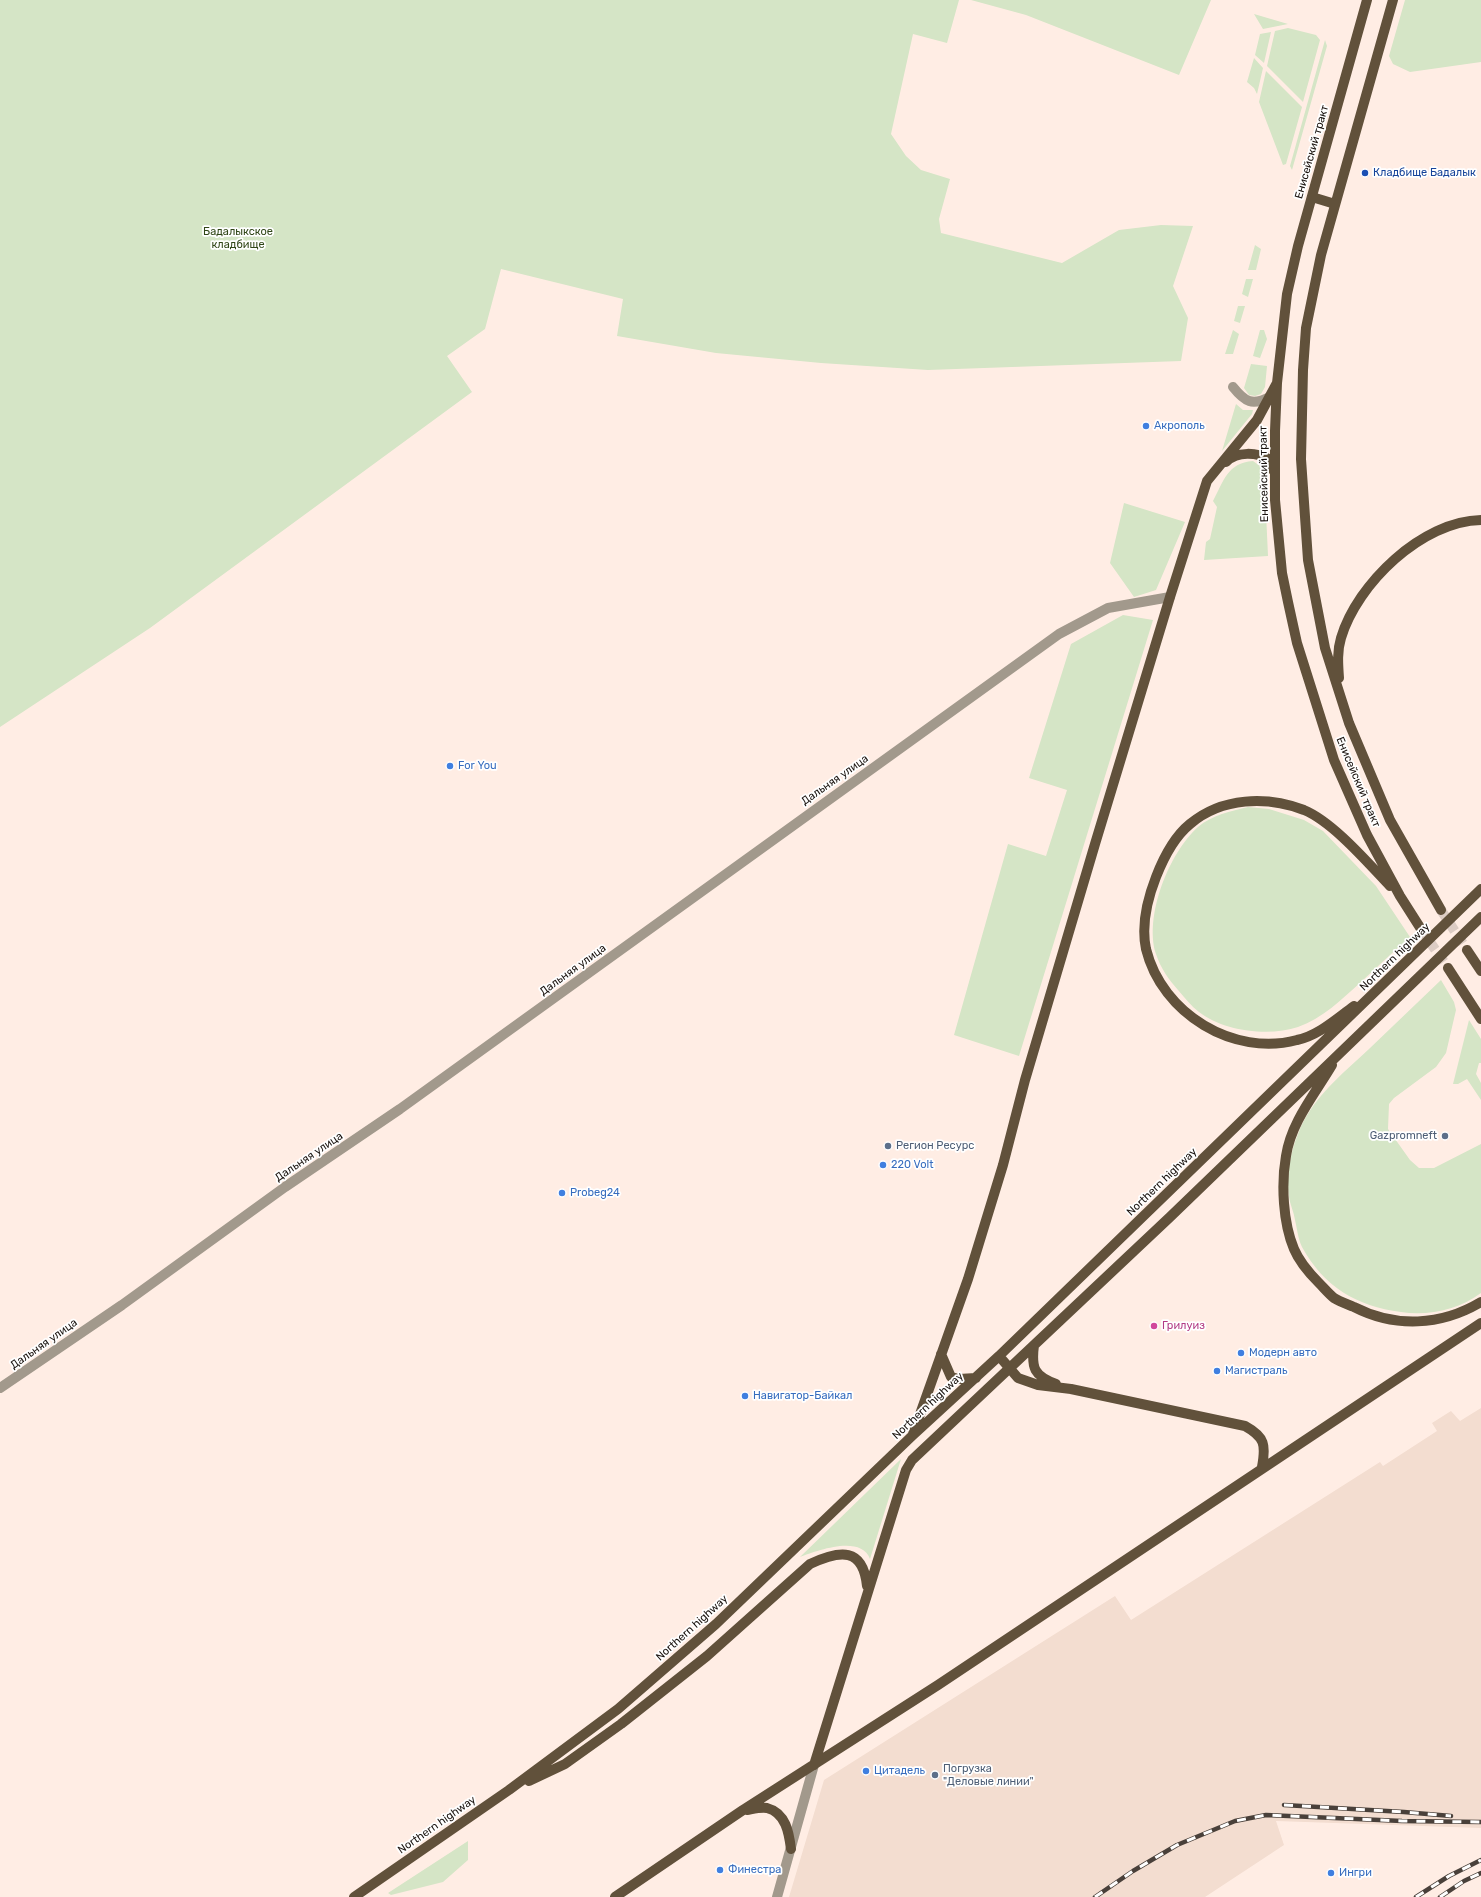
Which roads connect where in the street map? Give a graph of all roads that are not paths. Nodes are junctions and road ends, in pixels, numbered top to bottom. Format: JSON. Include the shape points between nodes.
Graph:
{"nodes":[{"id":1,"x":1367,"y":0,"type":"edge"},
{"id":2,"x":1393,"y":0,"type":"edge"},
{"id":3,"x":1312,"y":197,"type":"junction"},
{"id":4,"x":1335,"y":204,"type":"junction"},
{"id":5,"x":1277,"y":383,"type":"junction"},
{"id":6,"x":1233,"y":387,"type":"dead end"},
{"id":7,"x":1270,"y":398,"type":"junction"},
{"id":8,"x":1274,"y":476,"type":"junction"},
{"id":9,"x":1207,"y":480,"type":"junction"},
{"id":10,"x":1481,"y":520,"type":"edge"},
{"id":11,"x":1170,"y":596,"type":"junction"},
{"id":12,"x":1341,"y":700,"type":"junction"},
{"id":13,"x":1481,"y":889,"type":"edge"},
{"id":14,"x":1400,"y":896,"type":"junction"},
{"id":15,"x":1441,"y":910,"type":"tunnel mouth"},
{"id":16,"x":1481,"y":917,"type":"edge"},
{"id":17,"x":1421,"y":929,"type":"tunnel mouth"},
{"id":18,"x":1467,"y":950,"type":"tunnel mouth"},
{"id":19,"x":1448,"y":968,"type":"tunnel mouth"},
{"id":20,"x":1481,"y":971,"type":"edge"},
{"id":21,"x":1383,"y":985,"type":"junction"},
{"id":22,"x":1481,"y":1019,"type":"edge"},
{"id":23,"x":1338,"y":1054,"type":"junction"},
{"id":24,"x":1481,"y":1302,"type":"edge"},
{"id":25,"x":1481,"y":1323,"type":"edge"},
{"id":26,"x":1034,"y":1346,"type":"junction"},
{"id":27,"x":941,"y":1354,"type":"junction"},
{"id":28,"x":999,"y":1356,"type":"junction"},
{"id":29,"x":1010,"y":1369,"type":"junction"},
{"id":30,"x":976,"y":1378,"type":"junction"},
{"id":31,"x":0,"y":1388,"type":"edge"},
{"id":32,"x":1071,"y":1389,"type":"junction"},
{"id":33,"x":912,"y":1436,"type":"junction"},
{"id":34,"x":1262,"y":1467,"type":"junction"},
{"id":35,"x":868,"y":1590,"type":"junction"},
{"id":36,"x":814,"y":1765,"type":"junction"},
{"id":37,"x":509,"y":1790,"type":"junction"},
{"id":38,"x":743,"y":1810,"type":"junction"},
{"id":39,"x":791,"y":1849,"type":"junction"},
{"id":40,"x":354,"y":1897,"type":"edge"},
{"id":41,"x":615,"y":1897,"type":"edge"},
{"id":42,"x":777,"y":1897,"type":"edge"}],
"edges":[{"from":1,"to":3,"type":"main road","name":"Енисейский тракт"},
{"from":2,"to":4,"type":"main road","name":"Енисейский тракт"},
{"from":3,"to":4,"type":"main road"},
{"from":3,"to":5,"type":"main road","name":"Енисейский тракт","via":[[1287,294]]},
{"from":4,"to":12,"type":"main road","name":"Енисейский тракт","via":[[1321,255],[1306,328],[1301,459],[1308,560],[1326,648]]},
{"from":5,"to":7,"type":"main road"},
{"from":5,"to":8,"type":"main road","name":"Енисейский тракт"},
{"from":6,"to":7,"type":"street","via":[[1247,401],[1260,402]]},
{"from":7,"to":9,"type":"main road","via":[[1247,434]]},
{"from":8,"to":9,"type":"main road","via":[[1270,460],[1262,456],[1243,454],[1232,456]]},
{"from":8,"to":14,"type":"main road","name":"Енисейский тракт","via":[[1282,573],[1297,643],[1334,760],[1367,835]]},
{"from":9,"to":11,"type":"main road"},
{"from":10,"to":12,"type":"main road","via":[[1471,520],[1442,529],[1419,542],[1395,559],[1362,595],[1341,639],[1338,658]]},
{"from":11,"to":27,"type":"main road","via":[[1025,1080],[998,1180],[968,1279]]},
{"from":11,"to":31,"type":"street","name":"Дальняя улица","via":[[1108,608],[1059,634],[400,1109]]},
{"from":12,"to":15,"type":"main road","name":"Енисейский тракт","via":[[1390,820]]},
{"from":13,"to":21,"type":"main road","name":"Northern highway"},
{"from":14,"to":17,"type":"main road","name":"Енисейский тракт"},
{"from":14,"to":21,"type":"main road","via":[[1333,828],[1318,817],[1280,803],[1238,802],[1211,809],[1189,824],[1170,848],[1150,891],[1144,920],[1146,949],[1168,993],[1204,1026],[1226,1037],[1256,1044],[1298,1040],[1318,1032]]},
{"from":16,"to":23,"type":"main road"},
{"from":18,"to":20,"type":"main road"},
{"from":19,"to":22,"type":"main road"},
{"from":21,"to":28,"type":"main road","name":"Northern highway"},
{"from":23,"to":24,"type":"main road","via":[[1295,1126],[1286,1155],[1284,1200],[1294,1250],[1311,1275],[1334,1298],[1366,1313],[1393,1321],[1418,1322],[1447,1317]]},
{"from":23,"to":26,"type":"main road"},
{"from":25,"to":34,"type":"main road"},
{"from":26,"to":29,"type":"main road"},
{"from":26,"to":32,"type":"main road","via":[[1033,1366],[1039,1375],[1045,1380]]},
{"from":27,"to":30,"type":"main road","via":[[951,1377]]},
{"from":27,"to":33,"type":"main road"},
{"from":28,"to":29,"type":"main road"},
{"from":28,"to":30,"type":"main road","name":"Northern highway"},
{"from":29,"to":32,"type":"main road","via":[[1018,1378],[1038,1385]]},
{"from":29,"to":35,"type":"main road","via":[[912,1460],[906,1470]]},
{"from":30,"to":33,"type":"main road","name":"Northern highway"},
{"from":32,"to":34,"type":"main road","via":[[1245,1426],[1258,1433],[1262,1441],[1265,1451]]},
{"from":33,"to":37,"type":"main road","name":"Northern highway","via":[[716,1624],[618,1709]]},
{"from":34,"to":36,"type":"main road","via":[[938,1685]]},
{"from":35,"to":36,"type":"main road"},
{"from":35,"to":37,"type":"main road","via":[[861,1563],[854,1557],[841,1554],[825,1557],[810,1564],[707,1656],[621,1724],[565,1764]]},
{"from":36,"to":38,"type":"main road"},
{"from":36,"to":39,"type":"street"},
{"from":37,"to":40,"type":"main road","name":"Northern highway"},
{"from":38,"to":39,"type":"main road","via":[[765,1808],[781,1816],[789,1833]]},
{"from":38,"to":41,"type":"main road"},
{"from":39,"to":42,"type":"street"}]}
